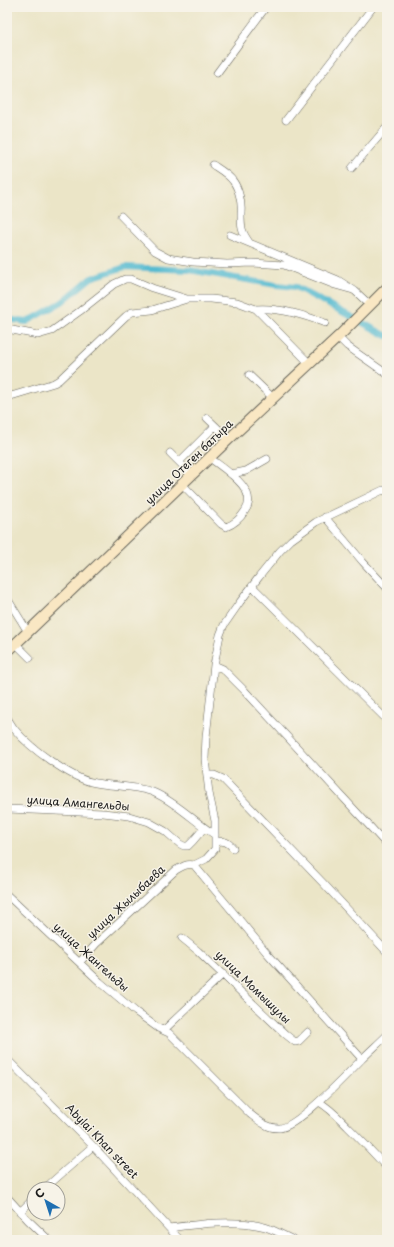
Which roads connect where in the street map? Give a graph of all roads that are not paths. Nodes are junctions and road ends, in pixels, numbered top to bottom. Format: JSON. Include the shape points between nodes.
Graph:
{"nodes":[{"id":1,"x":266,"y":7,"type":"edge"},
{"id":2,"x":373,"y":7,"type":"edge"},
{"id":3,"x":217,"y":73,"type":"dead end"},
{"id":4,"x":286,"y":120,"type":"dead end"},
{"id":5,"x":387,"y":127,"type":"edge"},
{"id":6,"x":213,"y":165,"type":"dead end"},
{"id":7,"x":352,"y":168,"type":"dead end"},
{"id":8,"x":121,"y":216,"type":"dead end"},
{"id":9,"x":230,"y":234,"type":"dead end"},
{"id":10,"x":250,"y":242,"type":"junction"},
{"id":11,"x":387,"y":288,"type":"edge"},
{"id":12,"x":353,"y":290,"type":"junction"},
{"id":13,"x":187,"y":299,"type":"junction"},
{"id":14,"x":370,"y":305,"type":"junction"},
{"id":15,"x":256,"y":309,"type":"junction"},
{"id":16,"x":325,"y":323,"type":"dead end"},
{"id":17,"x":7,"y":329,"type":"edge"},
{"id":18,"x":338,"y":337,"type":"junction"},
{"id":19,"x":310,"y":364,"type":"junction"},
{"id":20,"x":387,"y":374,"type":"edge"},
{"id":21,"x":249,"y":375,"type":"dead end"},
{"id":22,"x":9,"y":396,"type":"edge"},
{"id":23,"x":273,"y":398,"type":"junction"},
{"id":24,"x":207,"y":418,"type":"dead end"},
{"id":25,"x":215,"y":426,"type":"junction"},
{"id":26,"x":229,"y":439,"type":"junction"},
{"id":27,"x":170,"y":453,"type":"dead end"},
{"id":28,"x":210,"y":458,"type":"junction"},
{"id":29,"x":267,"y":460,"type":"dead end"},
{"id":30,"x":179,"y":462,"type":"junction"},
{"id":31,"x":231,"y":474,"type":"junction"},
{"id":32,"x":191,"y":476,"type":"junction"},
{"id":33,"x":182,"y":484,"type":"junction"},
{"id":34,"x":386,"y":489,"type":"edge"},
{"id":35,"x":325,"y":517,"type":"junction"},
{"id":36,"x":252,"y":586,"type":"junction"},
{"id":37,"x":387,"y":588,"type":"edge"},
{"id":38,"x":7,"y":598,"type":"edge"},
{"id":39,"x":28,"y":632,"type":"junction"},
{"id":40,"x":16,"y":644,"type":"junction"},
{"id":41,"x":7,"y":652,"type":"edge"},
{"id":42,"x":30,"y":658,"type":"dead end"},
{"id":43,"x":214,"y":665,"type":"junction"},
{"id":44,"x":7,"y":718,"type":"edge"},
{"id":45,"x":387,"y":720,"type":"edge"},
{"id":46,"x":208,"y":775,"type":"junction"},
{"id":47,"x":7,"y":809,"type":"edge"},
{"id":48,"x":204,"y":828,"type":"junction"},
{"id":49,"x":215,"y":838,"type":"junction"},
{"id":50,"x":387,"y":845,"type":"edge"},
{"id":51,"x":233,"y":848,"type":"dead end"},
{"id":52,"x":194,"y":866,"type":"junction"},
{"id":53,"x":7,"y":895,"type":"edge"},
{"id":54,"x":182,"y":938,"type":"dead end"},
{"id":55,"x":387,"y":952,"type":"edge"},
{"id":56,"x":80,"y":962,"type":"junction"},
{"id":57,"x":223,"y":974,"type":"junction"},
{"id":58,"x":164,"y":1030,"type":"junction"},
{"id":59,"x":308,"y":1032,"type":"dead end"},
{"id":60,"x":387,"y":1035,"type":"edge"},
{"id":61,"x":362,"y":1059,"type":"junction"},
{"id":62,"x":7,"y":1060,"type":"edge"},
{"id":63,"x":319,"y":1102,"type":"junction"},
{"id":64,"x":93,"y":1146,"type":"junction"},
{"id":65,"x":387,"y":1168,"type":"edge"},
{"id":66,"x":53,"y":1181,"type":"edge"},
{"id":67,"x":7,"y":1197,"type":"edge"},
{"id":68,"x":26,"y":1206,"type":"edge"},
{"id":69,"x":20,"y":1212,"type":"junction"},
{"id":70,"x":169,"y":1228,"type":"junction"},
{"id":71,"x":49,"y":1240,"type":"edge"},
{"id":72,"x":180,"y":1240,"type":"edge"},
{"id":73,"x":293,"y":1240,"type":"edge"}],
"edges":[{"from":1,"to":3,"type":"street"},
{"from":2,"to":4,"type":"street"},
{"from":5,"to":7,"type":"street"},
{"from":6,"to":10,"type":"street","via":[[232,180],[241,203],[242,230]]},
{"from":8,"to":12,"type":"street","via":[[155,250],[168,258],[193,262],[284,266],[335,286]]},
{"from":9,"to":10,"type":"street"},
{"from":10,"to":12,"type":"street","via":[[338,280]]},
{"from":11,"to":14,"type":"main road","name":"улица Отеген батыра"},
{"from":12,"to":14,"type":"street"},
{"from":13,"to":15,"type":"street","via":[[230,301]]},
{"from":13,"to":17,"type":"street","via":[[125,279],[114,284],[52,331],[38,335]]},
{"from":13,"to":22,"type":"street","via":[[152,310],[132,312],[59,380]]},
{"from":14,"to":18,"type":"main road","name":"улица Отеген батыра"},
{"from":15,"to":16,"type":"street","via":[[290,312]]},
{"from":15,"to":19,"type":"street"},
{"from":18,"to":19,"type":"main road","name":"улица Отеген батыра"},
{"from":18,"to":20,"type":"street"},
{"from":19,"to":23,"type":"main road","name":"улица Отеген батыра"},
{"from":21,"to":23,"type":"street"},
{"from":23,"to":26,"type":"main road","name":"улица Отеген батыра"},
{"from":24,"to":25,"type":"street"},
{"from":25,"to":26,"type":"street"},
{"from":25,"to":30,"type":"street"},
{"from":26,"to":28,"type":"main road","name":"улица Отеген батыра"},
{"from":27,"to":30,"type":"street"},
{"from":28,"to":31,"type":"street"},
{"from":28,"to":32,"type":"main road","name":"улица Отеген батыра"},
{"from":29,"to":31,"type":"street","via":[[246,471]]},
{"from":30,"to":32,"type":"street"},
{"from":31,"to":33,"type":"street","via":[[244,486],[248,508],[233,524],[226,526],[221,524]]},
{"from":32,"to":33,"type":"main road","name":"улица Отеген батыра"},
{"from":33,"to":39,"type":"main road","name":"улица Отеген батыра"},
{"from":34,"to":35,"type":"street"},
{"from":35,"to":36,"type":"street","via":[[291,540]]},
{"from":35,"to":37,"type":"street"},
{"from":36,"to":43,"type":"street","via":[[224,625]]},
{"from":36,"to":45,"type":"street"},
{"from":38,"to":39,"type":"street"},
{"from":39,"to":40,"type":"main road","name":"улица Отеген батыра"},
{"from":40,"to":41,"type":"main road","name":"улица Отеген батыра"},
{"from":40,"to":42,"type":"street"},
{"from":43,"to":46,"type":"street","via":[[206,737]]},
{"from":43,"to":50,"type":"street","via":[[224,669]]},
{"from":44,"to":48,"type":"street","via":[[30,744],[68,772],[91,782],[144,789],[155,793]]},
{"from":46,"to":49,"type":"street"},
{"from":46,"to":55,"type":"street","via":[[223,779]]},
{"from":47,"to":48,"type":"street","name":"улица Амангельды","via":[[129,816],[150,822],[184,846],[194,841]]},
{"from":48,"to":49,"type":"street"},
{"from":49,"to":51,"type":"street","via":[[228,842]]},
{"from":49,"to":52,"type":"street","name":"улица Жылыбаева","via":[[215,849],[211,855]]},
{"from":52,"to":56,"type":"street","name":"улица Жылыбаева","via":[[182,866],[176,870]]},
{"from":52,"to":61,"type":"street","via":[[267,953]]},
{"from":53,"to":56,"type":"street","name":"улица Жангельды"},
{"from":54,"to":57,"type":"street","name":"улица Момышулы"},
{"from":56,"to":58,"type":"street","name":"улица Жангельды","via":[[136,1012]]},
{"from":57,"to":58,"type":"street"},
{"from":57,"to":59,"type":"street","name":"улица Момышулы","via":[[295,1042]]},
{"from":58,"to":63,"type":"street","name":"улица Жангельды","via":[[262,1124],[286,1127]]},
{"from":60,"to":61,"type":"street","name":"улица Жангельды"},
{"from":61,"to":63,"type":"street","name":"улица Жангельды"},
{"from":62,"to":64,"type":"street","name":"Abylai Khan street"},
{"from":63,"to":65,"type":"street","via":[[336,1115]]},
{"from":64,"to":66,"type":"street"},
{"from":64,"to":70,"type":"street","name":"Abylai Khan street"},
{"from":67,"to":69,"type":"street"},
{"from":68,"to":69,"type":"street"},
{"from":69,"to":71,"type":"street"},
{"from":70,"to":72,"type":"street","name":"Abylai Khan street"},
{"from":70,"to":73,"type":"street","via":[[236,1223],[266,1227]]}]}
